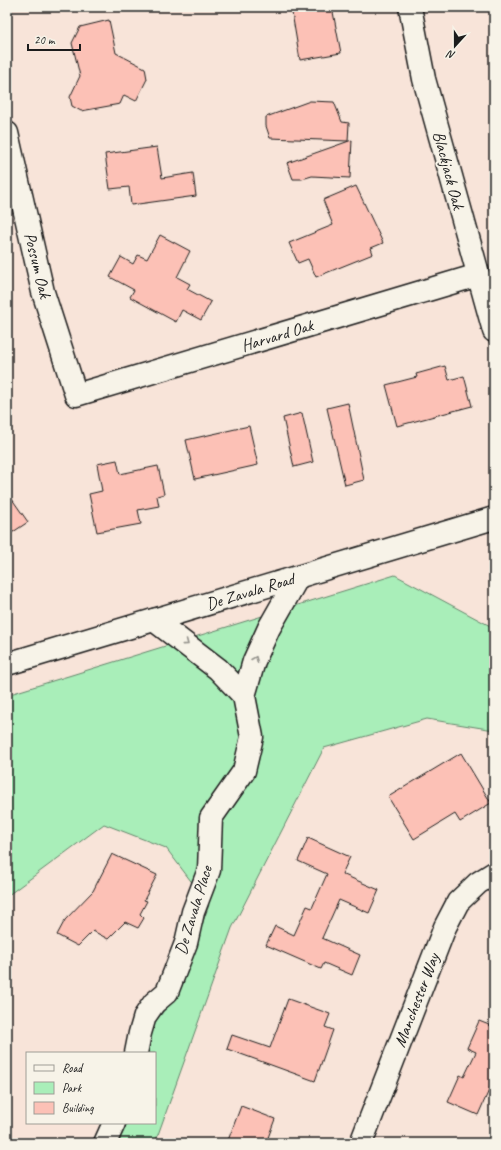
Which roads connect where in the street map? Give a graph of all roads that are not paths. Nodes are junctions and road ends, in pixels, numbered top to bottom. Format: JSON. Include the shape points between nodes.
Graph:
{"nodes":[{"id":1,"x":410,"y":7,"type":"edge"},
{"id":2,"x":7,"y":133,"type":"edge"},
{"id":3,"x":478,"y":275,"type":"junction"},
{"id":4,"x":494,"y":331,"type":"edge"},
{"id":5,"x":76,"y":395,"type":"joint"},
{"id":6,"x":494,"y":518,"type":"edge"},
{"id":7,"x":298,"y":577,"type":"junction"},
{"id":8,"x":154,"y":620,"type":"junction"},
{"id":9,"x":7,"y":664,"type":"edge"},
{"id":10,"x":244,"y":696,"type":"junction"},
{"id":11,"x":494,"y":873,"type":"edge"},
{"id":12,"x":136,"y":1052,"type":"edge"},
{"id":13,"x":114,"y":1124,"type":"edge"},
{"id":14,"x":105,"y":1143,"type":"edge"},
{"id":15,"x":361,"y":1143,"type":"edge"}],
"edges":[{"from":1,"to":3,"type":"street","name":"Blackjack Oak","via":[[424,79]]},
{"from":2,"to":5,"type":"street","name":"Possum Oak","via":[[43,292]]},
{"from":3,"to":4,"type":"street","name":"Blackjack Oak"},
{"from":3,"to":5,"type":"street","name":"Harvard Oak"},
{"from":6,"to":7,"type":"street","name":"De Zavala Road"},
{"from":7,"to":8,"type":"street","name":"De Zavala Road"},
{"from":10,"to":7,"type":"street","name":"De Zavala Place","one_way":true,"via":[[254,661],[269,628]]},
{"from":8,"to":9,"type":"street","name":"De Zavala Road"},
{"from":8,"to":10,"type":"street","one_way":true,"via":[[218,669]]},
{"from":10,"to":12,"type":"street","name":"De Zavala Place","via":[[252,737],[244,771],[211,818],[209,870],[193,912],[186,943],[167,992],[154,1003],[145,1016]]},
{"from":11,"to":15,"type":"street","name":"Manchester Way","via":[[478,883],[458,902],[445,927]]},
{"from":13,"to":14,"type":"street"}]}
